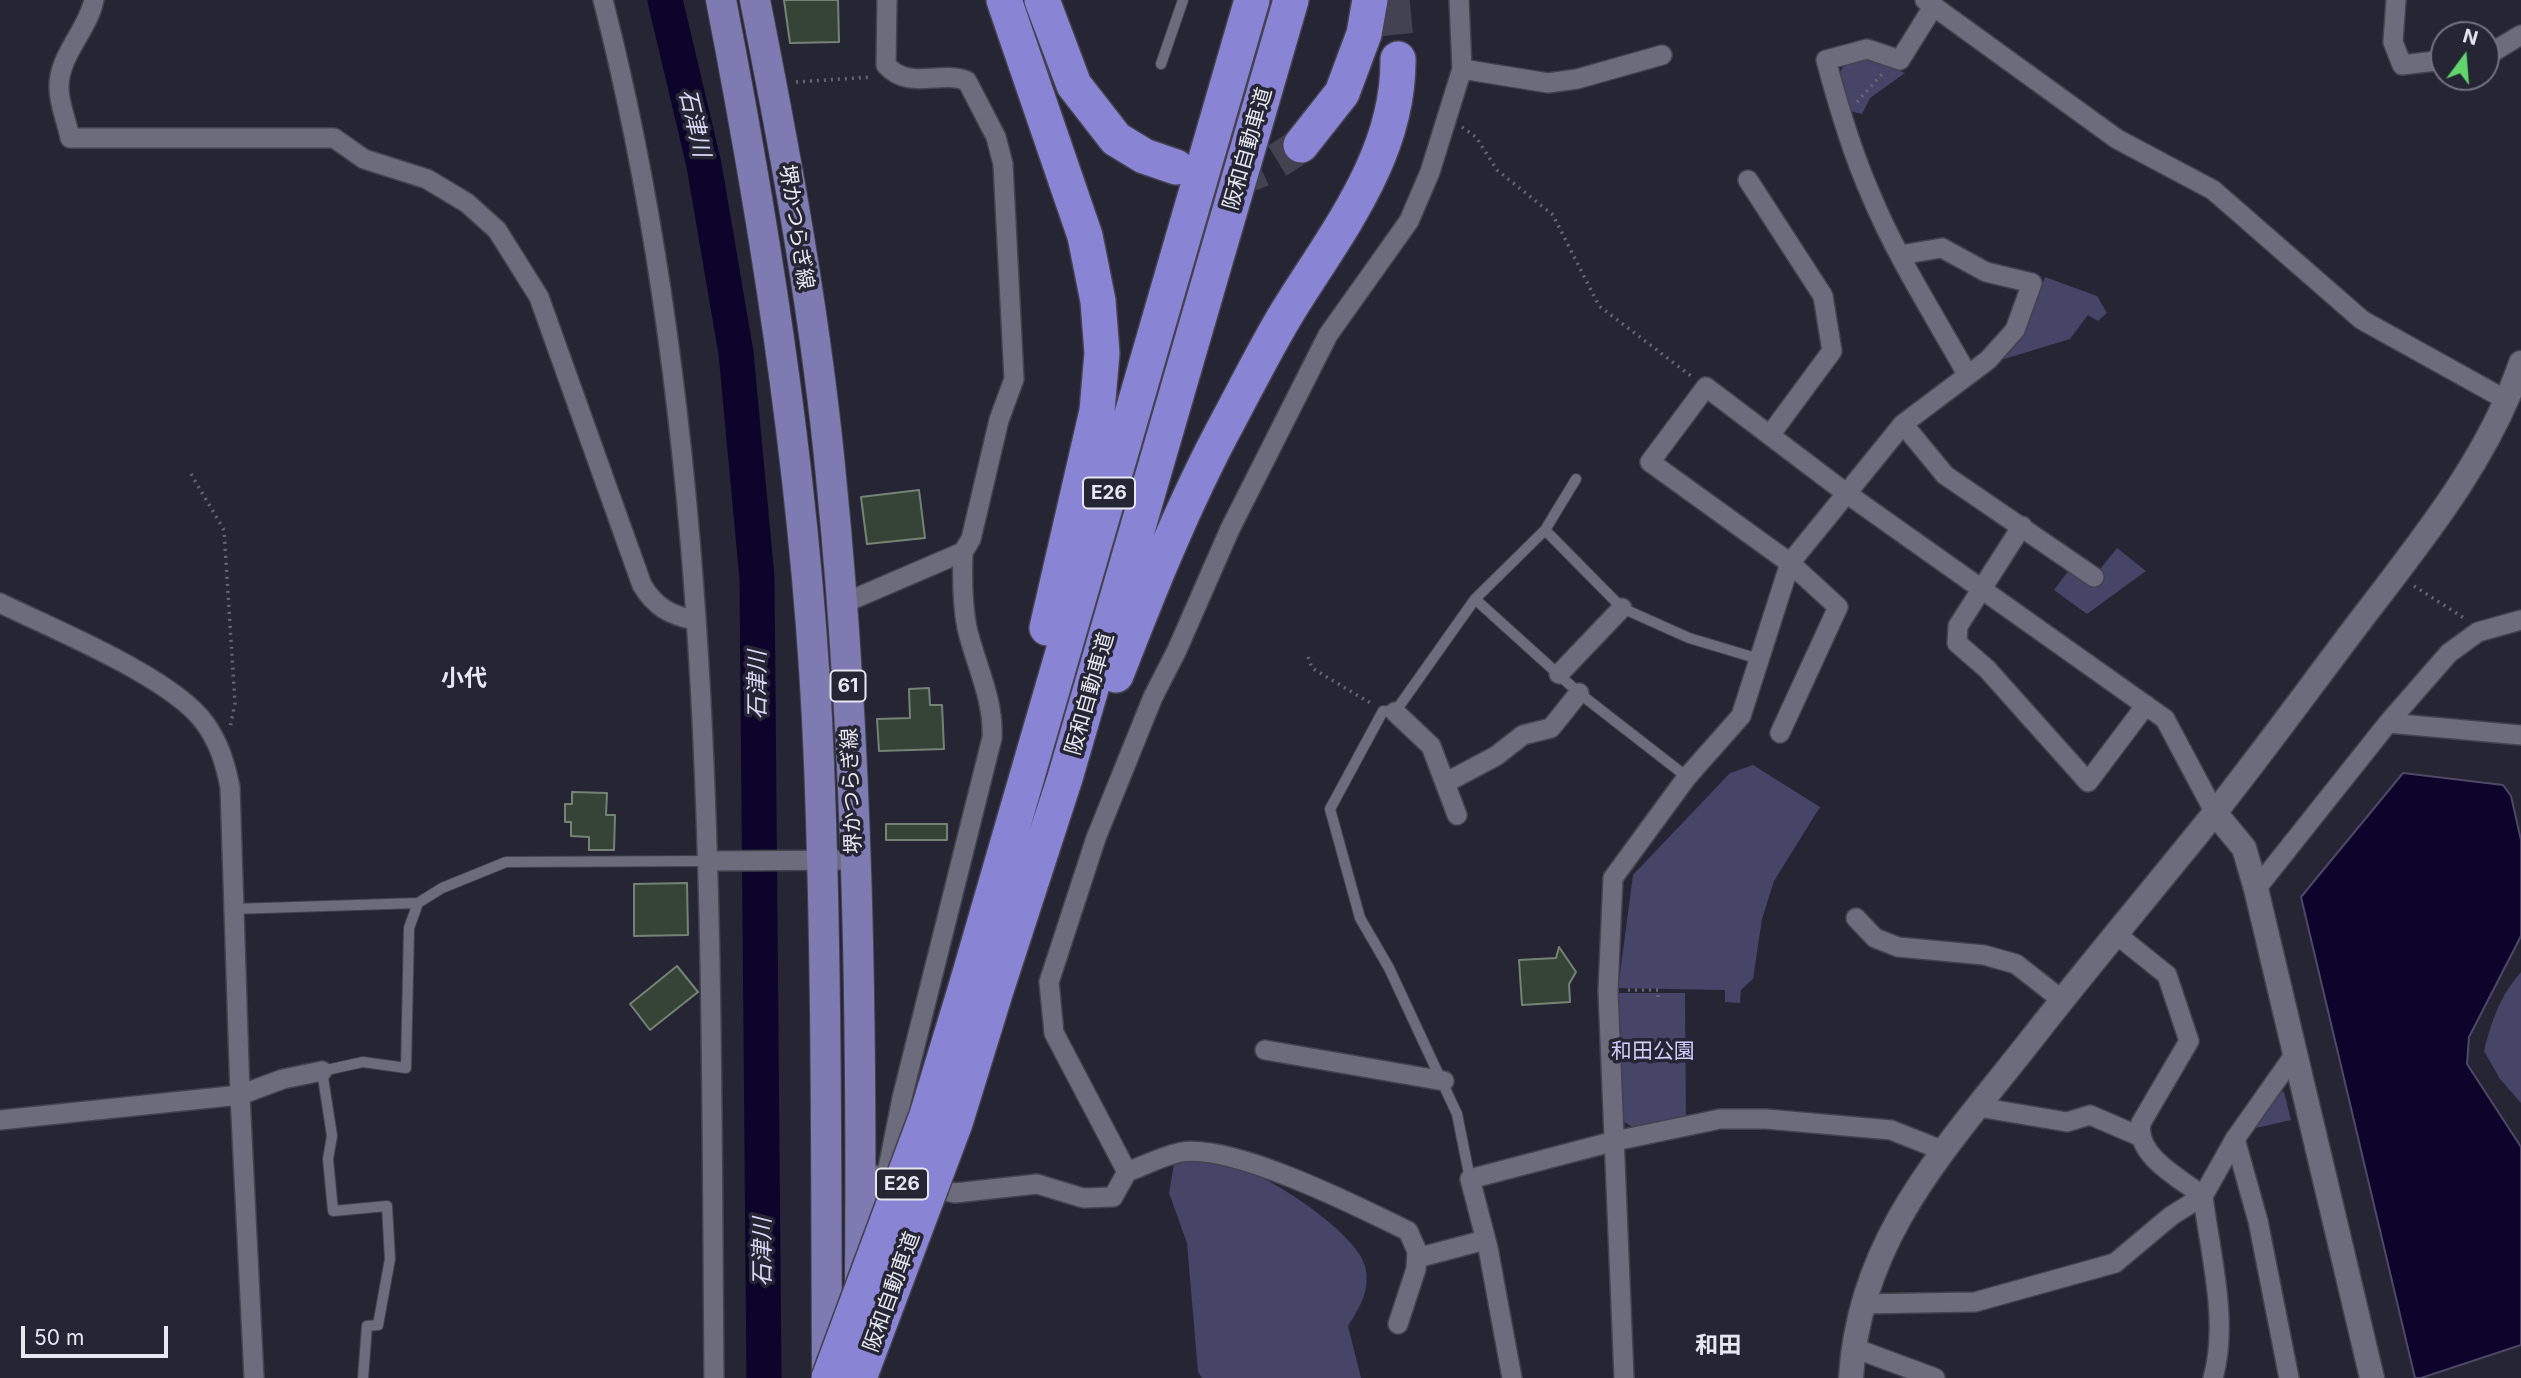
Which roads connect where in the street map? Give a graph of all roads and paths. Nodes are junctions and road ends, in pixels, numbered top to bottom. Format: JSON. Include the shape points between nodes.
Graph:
{"nodes":[{"id":1,"x":94,"y":0,"type":"edge"},
{"id":2,"x":603,"y":0,"type":"edge"},
{"id":3,"x":721,"y":0,"type":"edge"},
{"id":4,"x":755,"y":0,"type":"edge"},
{"id":5,"x":887,"y":0,"type":"edge"},
{"id":6,"x":1004,"y":0,"type":"edge"},
{"id":7,"x":1042,"y":0,"type":"edge"},
{"id":8,"x":1183,"y":0,"type":"edge"},
{"id":9,"x":1252,"y":0,"type":"edge"},
{"id":10,"x":1291,"y":0,"type":"edge"},
{"id":11,"x":1370,"y":0,"type":"edge"},
{"id":12,"x":1459,"y":0,"type":"edge"},
{"id":13,"x":2396,"y":0,"type":"edge"},
{"id":14,"x":1929,"y":3,"type":"edge"},
{"id":15,"x":2521,"y":35,"type":"edge"},
{"id":16,"x":2500,"y":48,"type":"edge"},
{"id":17,"x":1662,"y":55,"type":"dead end"},
{"id":18,"x":1893,"y":58,"type":"junction"},
{"id":19,"x":1398,"y":59,"type":"tunnel mouth"},
{"id":20,"x":2430,"y":62,"type":"edge"},
{"id":21,"x":1161,"y":64,"type":"dead end"},
{"id":22,"x":1462,"y":69,"type":"junction"},
{"id":23,"x":895,"y":75,"type":"junction"},
{"id":24,"x":772,"y":85,"type":"junction"},
{"id":25,"x":1839,"y":110,"type":"junction"},
{"id":26,"x":1449,"y":118,"type":"junction"},
{"id":27,"x":1301,"y":145,"type":"tunnel mouth"},
{"id":28,"x":1176,"y":167,"type":"tunnel mouth"},
{"id":29,"x":1748,"y":180,"type":"dead end"},
{"id":30,"x":1900,"y":255,"type":"junction"},
{"id":31,"x":2521,"y":363,"type":"edge"},
{"id":32,"x":1967,"y":374,"type":"junction"},
{"id":33,"x":1706,"y":387,"type":"junction"},
{"id":34,"x":2508,"y":401,"type":"junction"},
{"id":35,"x":1903,"y":424,"type":"junction"},
{"id":36,"x":1770,"y":435,"type":"junction"},
{"id":37,"x":191,"y":474,"type":"dead end"},
{"id":38,"x":1576,"y":479,"type":"dead end"},
{"id":39,"x":1846,"y":493,"type":"junction"},
{"id":40,"x":2022,"y":526,"type":"junction"},
{"id":41,"x":1545,"y":530,"type":"junction"},
{"id":42,"x":963,"y":552,"type":"junction"},
{"id":43,"x":1790,"y":563,"type":"junction"},
{"id":44,"x":2094,"y":576,"type":"dead end"},
{"id":45,"x":2413,"y":584,"type":"dead end"},
{"id":46,"x":1983,"y":588,"type":"junction"},
{"id":47,"x":1475,"y":600,"type":"junction"},
{"id":48,"x":0,"y":603,"type":"edge"},
{"id":49,"x":842,"y":604,"type":"junction"},
{"id":50,"x":1622,"y":608,"type":"junction"},
{"id":51,"x":694,"y":620,"type":"junction"},
{"id":52,"x":2521,"y":620,"type":"edge"},
{"id":53,"x":2483,"y":630,"type":"junction"},
{"id":54,"x":1308,"y":657,"type":"dead end"},
{"id":55,"x":1759,"y":659,"type":"junction"},
{"id":56,"x":1559,"y":674,"type":"junction"},
{"id":57,"x":1579,"y":693,"type":"junction"},
{"id":58,"x":2146,"y":705,"type":"junction"},
{"id":59,"x":1389,"y":711,"type":"junction"},
{"id":60,"x":2388,"y":723,"type":"junction"},
{"id":61,"x":1780,"y":733,"type":"dead end"},
{"id":62,"x":2521,"y":735,"type":"edge"},
{"id":63,"x":224,"y":756,"type":"junction"},
{"id":64,"x":1687,"y":777,"type":"junction"},
{"id":65,"x":1065,"y":778,"type":"junction"},
{"id":66,"x":1445,"y":783,"type":"junction"},
{"id":67,"x":2215,"y":813,"type":"junction"},
{"id":68,"x":1457,"y":815,"type":"dead end"},
{"id":69,"x":810,"y":859,"type":"junction"},
{"id":70,"x":855,"y":860,"type":"junction"},
{"id":71,"x":715,"y":861,"type":"junction"},
{"id":72,"x":2256,"y":888,"type":"junction"},
{"id":73,"x":418,"y":903,"type":"junction"},
{"id":74,"x":233,"y":909,"type":"junction"},
{"id":75,"x":1856,"y":918,"type":"dead end"},
{"id":76,"x":2116,"y":934,"type":"junction"},
{"id":77,"x":981,"y":988,"type":"junction"},
{"id":78,"x":1608,"y":990,"type":"junction"},
{"id":79,"x":1658,"y":1000,"type":"dead end"},
{"id":80,"x":2062,"y":1000,"type":"junction"},
{"id":81,"x":1265,"y":1050,"type":"dead end"},
{"id":82,"x":2295,"y":1054,"type":"junction"},
{"id":83,"x":323,"y":1071,"type":"junction"},
{"id":84,"x":1444,"y":1081,"type":"junction"},
{"id":85,"x":240,"y":1096,"type":"junction"},
{"id":86,"x":1978,"y":1107,"type":"junction"},
{"id":87,"x":0,"y":1120,"type":"edge"},
{"id":88,"x":2139,"y":1136,"type":"junction"},
{"id":89,"x":2235,"y":1139,"type":"junction"},
{"id":90,"x":1615,"y":1141,"type":"junction"},
{"id":91,"x":1944,"y":1151,"type":"junction"},
{"id":92,"x":1126,"y":1172,"type":"junction"},
{"id":93,"x":874,"y":1175,"type":"junction"},
{"id":94,"x":1470,"y":1179,"type":"junction"},
{"id":95,"x":2203,"y":1196,"type":"junction"},
{"id":96,"x":1485,"y":1240,"type":"junction"},
{"id":97,"x":1416,"y":1258,"type":"junction"},
{"id":98,"x":1861,"y":1304,"type":"junction"},
{"id":99,"x":1398,"y":1324,"type":"dead end"},
{"id":100,"x":1854,"y":1348,"type":"junction"},
{"id":101,"x":254,"y":1378,"type":"edge"},
{"id":102,"x":363,"y":1378,"type":"edge"},
{"id":103,"x":714,"y":1378,"type":"edge"},
{"id":104,"x":828,"y":1378,"type":"edge"},
{"id":105,"x":859,"y":1378,"type":"edge"},
{"id":106,"x":1513,"y":1378,"type":"edge"},
{"id":107,"x":1624,"y":1378,"type":"edge"},
{"id":108,"x":1851,"y":1378,"type":"edge"},
{"id":109,"x":1935,"y":1378,"type":"edge"},
{"id":110,"x":2213,"y":1378,"type":"edge"},
{"id":111,"x":2289,"y":1378,"type":"edge"},
{"id":112,"x":2372,"y":1378,"type":"edge"}],
"edges":[{"from":1,"to":51,"type":"street","via":[[58,87],[70,138],[334,138],[364,159],[427,178],[498,230],[539,297],[642,585],[665,611]]},
{"from":2,"to":51,"type":"street","via":[[624,81],[660,284]]},
{"from":3,"to":69,"type":"main road","name":"堺かつらぎ線","number":"61","via":[[784,364],[803,546],[819,761]]},
{"from":4,"to":24,"type":"main road","name":"堺かつらぎ線","number":"61"},
{"from":5,"to":23,"type":"street","via":[[887,65]]},
{"from":6,"to":77,"type":"highway","via":[[1085,236],[1098,301],[1102,353],[1097,411]]},
{"from":7,"to":28,"type":"highway","via":[[1074,85],[1116,139],[1144,156]]},
{"from":8,"to":21,"type":"lane"},
{"from":9,"to":77,"type":"highway","name":"阪和自動車道","number":"E26"},
{"from":10,"to":65,"type":"highway","name":"阪和自動車道","number":"E26"},
{"from":11,"to":27,"type":"highway","via":[[1364,34],[1342,93]]},
{"from":12,"to":22,"type":"street"},
{"from":13,"to":20,"type":"street","via":[[2393,42],[2402,65]]},
{"from":14,"to":18,"type":"street","via":[[1900,60]]},
{"from":14,"to":34,"type":"street","via":[[2117,139],[2213,190],[2362,320]]},
{"from":15,"to":16,"type":"street"},
{"from":17,"to":22,"type":"street","via":[[1548,83]]},
{"from":18,"to":25,"type":"path","via":[[1866,93]]},
{"from":18,"to":25,"type":"street","via":[[1867,49],[1826,60]]},
{"from":19,"to":65,"type":"highway","via":[[1398,90],[1371,177],[1225,427],[1148,593],[1099,719]]},
{"from":22,"to":26,"type":"street"},
{"from":23,"to":24,"type":"path"},
{"from":23,"to":42,"type":"street","via":[[967,82],[996,137],[1003,164],[1014,379],[999,420],[971,539]]},
{"from":24,"to":49,"type":"main road","name":"堺かつらぎ線","number":"61","via":[[818,361]]},
{"from":25,"to":30,"type":"street","via":[[1870,195]]},
{"from":26,"to":33,"type":"path","via":[[1476,137],[1497,170],[1553,215],[1599,306]]},
{"from":26,"to":92,"type":"street","via":[[1409,221],[1328,335],[1230,529],[1153,696],[1096,838],[1049,982],[1054,1033]]},
{"from":29,"to":36,"type":"street","via":[[1823,296],[1832,351]]},
{"from":30,"to":32,"type":"street"},
{"from":30,"to":32,"type":"street","via":[[1942,248],[1986,272],[2032,283],[2015,330],[1988,360]]},
{"from":31,"to":34,"type":"street"},
{"from":32,"to":35,"type":"street"},
{"from":33,"to":36,"type":"street"},
{"from":33,"to":43,"type":"street","via":[[1650,462]]},
{"from":34,"to":67,"type":"street","via":[[2450,502]]},
{"from":35,"to":39,"type":"street"},
{"from":35,"to":40,"type":"street","via":[[1945,475]]},
{"from":36,"to":39,"type":"street"},
{"from":37,"to":63,"type":"path","via":[[224,530],[235,702]]},
{"from":38,"to":41,"type":"lane"},
{"from":39,"to":43,"type":"street"},
{"from":39,"to":46,"type":"street"},
{"from":40,"to":44,"type":"street"},
{"from":40,"to":46,"type":"street"},
{"from":41,"to":47,"type":"lane"},
{"from":41,"to":50,"type":"lane"},
{"from":42,"to":49,"type":"street"},
{"from":42,"to":93,"type":"street","via":[[961,590],[993,713],[992,738],[902,1098]]},
{"from":43,"to":55,"type":"street"},
{"from":43,"to":61,"type":"street","via":[[1838,607]]},
{"from":45,"to":53,"type":"path"},
{"from":46,"to":58,"type":"street"},
{"from":46,"to":58,"type":"street","via":[[1958,626],[1957,643],[1987,669],[2088,782]]},
{"from":47,"to":56,"type":"lane"},
{"from":47,"to":59,"type":"lane"},
{"from":48,"to":63,"type":"street","via":[[149,677],[203,720]]},
{"from":49,"to":70,"type":"main road","name":"堺かつらぎ線","number":"61"},
{"from":50,"to":55,"type":"lane","via":[[1689,638]]},
{"from":50,"to":56,"type":"street"},
{"from":51,"to":71,"type":"street"},
{"from":52,"to":53,"type":"street"},
{"from":53,"to":60,"type":"street","via":[[2449,653]]},
{"from":54,"to":59,"type":"path","via":[[1312,668]]},
{"from":55,"to":64,"type":"street","via":[[1741,716]]},
{"from":56,"to":57,"type":"lane"},
{"from":57,"to":64,"type":"lane"},
{"from":57,"to":66,"type":"street","via":[[1550,728],[1523,734],[1496,756]]},
{"from":58,"to":67,"type":"street","via":[[2165,719]]},
{"from":59,"to":66,"type":"street","via":[[1431,746]]},
{"from":59,"to":84,"type":"lane","via":[[1330,809],[1360,918]]},
{"from":60,"to":62,"type":"street"},
{"from":60,"to":72,"type":"street"},
{"from":63,"to":74,"type":"street","via":[[230,786]]},
{"from":64,"to":78,"type":"street","via":[[1613,877]]},
{"from":65,"to":77,"type":"highway","name":"阪和自動車道","number":"E26"},
{"from":66,"to":68,"type":"street"},
{"from":67,"to":72,"type":"street","via":[[2244,848]]},
{"from":67,"to":76,"type":"street"},
{"from":69,"to":70,"type":"street"},
{"from":69,"to":71,"type":"street"},
{"from":69,"to":104,"type":"main road","name":"堺かつらぎ線","number":"61"},
{"from":70,"to":93,"type":"main road","name":"堺かつらぎ線","number":"61"},
{"from":71,"to":73,"type":"lane","via":[[506,862]]},
{"from":71,"to":103,"type":"street"},
{"from":72,"to":82,"type":"street"},
{"from":73,"to":74,"type":"lane"},
{"from":73,"to":83,"type":"lane","via":[[409,928],[406,1068],[363,1062]]},
{"from":74,"to":85,"type":"street"},
{"from":75,"to":80,"type":"street","via":[[1875,937],[1898,947],[1984,955],[2016,964]]},
{"from":76,"to":80,"type":"street"},
{"from":76,"to":88,"type":"street","via":[[2166,975],[2189,1041],[2141,1123]]},
{"from":77,"to":104,"type":"highway","name":"阪和自動車道","number":"E26","bridge":true,"via":[[927,1115]]},
{"from":77,"to":105,"type":"highway","name":"阪和自動車道","number":"E26","bridge":true,"via":[[955,1123]]},
{"from":78,"to":79,"type":"path","via":[[1658,990]]},
{"from":78,"to":90,"type":"street"},
{"from":80,"to":86,"type":"street"},
{"from":81,"to":84,"type":"street"},
{"from":82,"to":89,"type":"street"},
{"from":82,"to":112,"type":"street"},
{"from":83,"to":85,"type":"street","via":[[283,1079]]},
{"from":83,"to":102,"type":"lane","via":[[332,1136],[328,1159],[333,1211],[387,1206],[390,1259],[378,1325],[367,1326]]},
{"from":84,"to":94,"type":"lane","via":[[1457,1114]]},
{"from":85,"to":87,"type":"street"},
{"from":85,"to":101,"type":"street"},
{"from":86,"to":88,"type":"street","via":[[2067,1122],[2090,1115]]},
{"from":86,"to":91,"type":"street"},
{"from":88,"to":95,"type":"street","via":[[2144,1149]]},
{"from":89,"to":95,"type":"street"},
{"from":89,"to":111,"type":"street","via":[[2258,1221]]},
{"from":90,"to":91,"type":"street","via":[[1720,1119],[1766,1119],[1891,1130]]},
{"from":90,"to":94,"type":"street"},
{"from":90,"to":107,"type":"street"},
{"from":91,"to":98,"type":"street","via":[[1887,1240]]},
{"from":92,"to":93,"type":"street","via":[[1113,1197],[1083,1198],[1037,1184],[956,1193]]},
{"from":92,"to":97,"type":"street","via":[[1182,1152],[1217,1154],[1295,1179],[1408,1231]]},
{"from":93,"to":105,"type":"main road","name":"堺かつらぎ線","number":"61"},
{"from":94,"to":96,"type":"street"},
{"from":95,"to":98,"type":"street","via":[[2115,1263],[1975,1302]]},
{"from":95,"to":110,"type":"street","via":[[2219,1320],[2219,1357]]},
{"from":96,"to":97,"type":"street"},
{"from":96,"to":106,"type":"street"},
{"from":97,"to":99,"type":"street"},
{"from":98,"to":100,"type":"street"},
{"from":100,"to":108,"type":"street"},
{"from":100,"to":109,"type":"street"}]}
